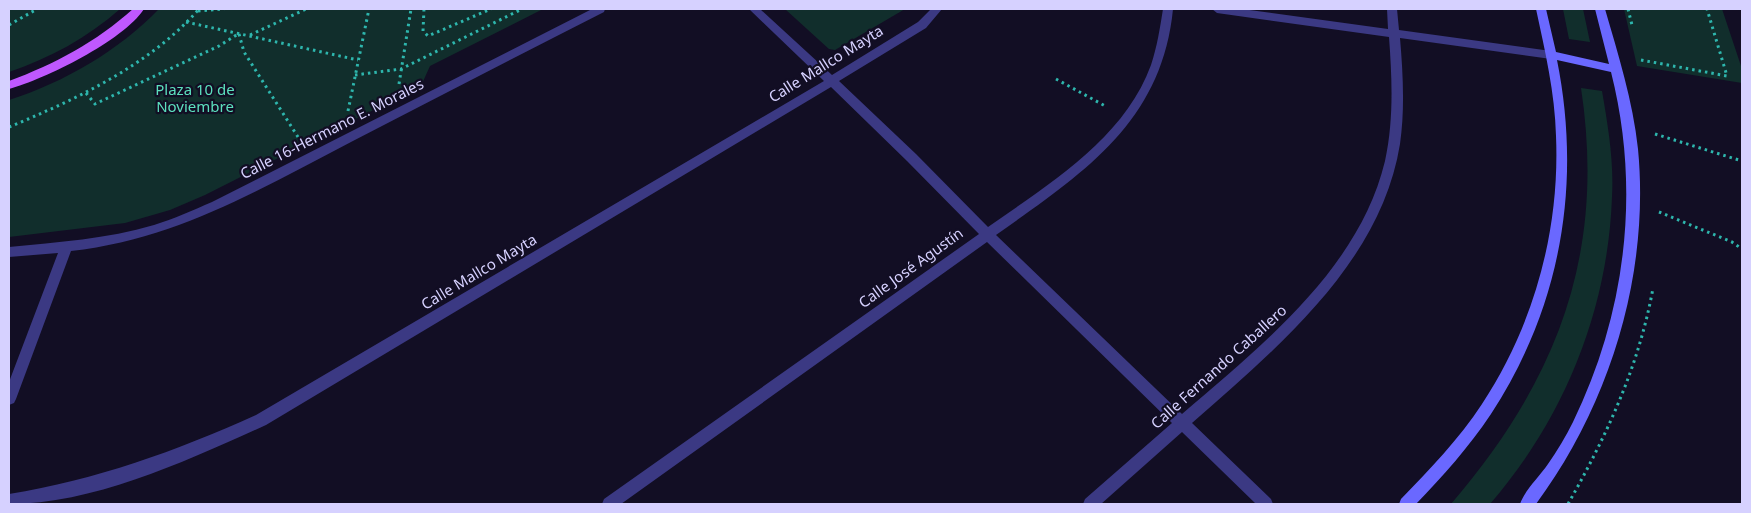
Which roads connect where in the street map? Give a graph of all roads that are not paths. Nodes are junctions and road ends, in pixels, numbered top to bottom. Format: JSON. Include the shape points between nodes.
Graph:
{"nodes":[{"id":1,"x":139,"y":9,"type":"edge"},
{"id":2,"x":600,"y":9,"type":"edge"},
{"id":3,"x":754,"y":9,"type":"edge"},
{"id":4,"x":937,"y":9,"type":"edge"},
{"id":5,"x":1168,"y":9,"type":"edge"},
{"id":6,"x":1217,"y":9,"type":"edge"},
{"id":7,"x":1392,"y":9,"type":"edge"},
{"id":8,"x":1541,"y":9,"type":"edge"},
{"id":9,"x":1600,"y":9,"type":"edge"},
{"id":10,"x":1395,"y":33,"type":"junction"},
{"id":11,"x":1551,"y":55,"type":"junction"},
{"id":12,"x":1616,"y":69,"type":"junction"},
{"id":13,"x":830,"y":81,"type":"junction"},
{"id":14,"x":9,"y":86,"type":"edge"},
{"id":15,"x":986,"y":233,"type":"junction"},
{"id":16,"x":66,"y":247,"type":"junction"},
{"id":17,"x":9,"y":252,"type":"edge"},
{"id":18,"x":9,"y":398,"type":"edge"},
{"id":19,"x":1182,"y":424,"type":"junction"},
{"id":20,"x":9,"y":501,"type":"edge"},
{"id":21,"x":609,"y":504,"type":"edge"},
{"id":22,"x":1090,"y":504,"type":"edge"},
{"id":23,"x":1266,"y":504,"type":"edge"},
{"id":24,"x":1406,"y":504,"type":"edge"},
{"id":25,"x":1527,"y":504,"type":"edge"}],
"edges":[{"from":1,"to":14,"type":"main road","via":[[84,52]]},
{"from":2,"to":16,"type":"street","name":"Calle 16-Hermano E. Morales","via":[[216,206],[143,233]]},
{"from":3,"to":13,"type":"street"},
{"from":4,"to":13,"type":"street","name":"Calle Mallco Mayta","via":[[922,25]]},
{"from":5,"to":15,"type":"street","name":"Calle José Agustín","via":[[1163,47],[1150,82],[1130,118],[1095,154],[1057,185]]},
{"from":6,"to":10,"type":"street"},
{"from":7,"to":10,"type":"street","name":"Calle Fernando Caballero"},
{"from":8,"to":11,"type":"main road"},
{"from":9,"to":12,"type":"main road"},
{"from":10,"to":11,"type":"street"},
{"from":10,"to":19,"type":"street","name":"Calle Fernando Caballero","via":[[1399,102],[1390,163],[1368,218],[1336,272],[1306,309]]},
{"from":11,"to":12,"type":"main road"},
{"from":11,"to":24,"type":"main road","via":[[1562,136],[1562,184],[1548,274],[1505,378],[1462,442]]},
{"from":12,"to":25,"type":"main road","via":[[1632,149],[1634,204],[1625,287],[1614,332],[1574,435]]},
{"from":13,"to":15,"type":"street"},
{"from":13,"to":20,"type":"street","name":"Calle Mallco Mayta","via":[[262,420],[186,454],[119,477]]},
{"from":15,"to":19,"type":"street"},
{"from":15,"to":21,"type":"street","name":"Calle José Agustín"},
{"from":16,"to":17,"type":"street","name":"Calle 16-Hermano E. Morales"},
{"from":16,"to":18,"type":"street"},
{"from":19,"to":22,"type":"street","name":"Calle Fernando Caballero"},
{"from":19,"to":23,"type":"street"}]}
